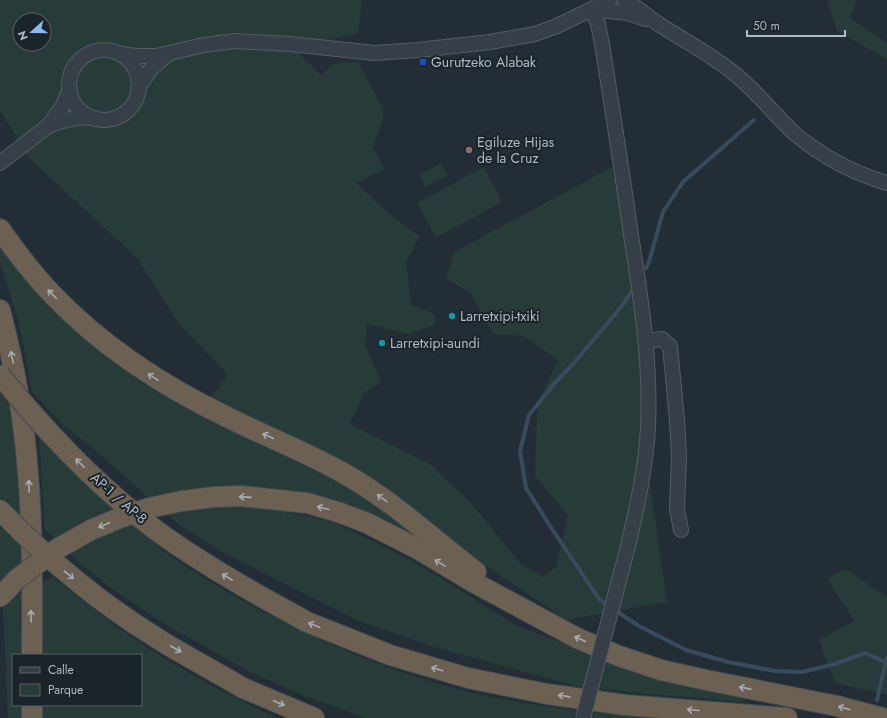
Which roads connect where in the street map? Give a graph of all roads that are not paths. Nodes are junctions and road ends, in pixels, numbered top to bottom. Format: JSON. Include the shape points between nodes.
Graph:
{"nodes":[{"id":1,"x":610,"y":0,"type":"edge"},
{"id":2,"x":625,"y":0,"type":"edge"},
{"id":3,"x":592,"y":9,"type":"junction"},
{"id":4,"x":660,"y":25,"type":"junction"},
{"id":5,"x":168,"y":53,"type":"junction"},
{"id":6,"x":121,"y":54,"type":"junction"},
{"id":7,"x":138,"y":88,"type":"junction"},
{"id":8,"x":70,"y":89,"type":"junction"},
{"id":9,"x":97,"y":119,"type":"junction"},
{"id":10,"x":48,"y":126,"type":"junction"},
{"id":11,"x":0,"y":163,"type":"edge"},
{"id":12,"x":887,"y":183,"type":"edge"},
{"id":13,"x":0,"y":229,"type":"edge"},
{"id":14,"x":0,"y":310,"type":"edge"},
{"id":15,"x":646,"y":342,"type":"junction"},
{"id":16,"x":0,"y":375,"type":"edge"},
{"id":17,"x":0,"y":510,"type":"edge"},
{"id":18,"x":681,"y":530,"type":"dead end"},
{"id":19,"x":0,"y":597,"type":"edge"},
{"id":20,"x":535,"y":616,"type":"junction"},
{"id":21,"x":32,"y":654,"type":"edge"},
{"id":22,"x":32,"y":706,"type":"edge"},
{"id":23,"x":32,"y":718,"type":"edge"},
{"id":24,"x":314,"y":718,"type":"edge"},
{"id":25,"x":583,"y":718,"type":"edge"},
{"id":26,"x":787,"y":718,"type":"edge"},
{"id":27,"x":882,"y":718,"type":"edge"}],
"edges":[{"from":1,"to":3,"type":"street"},
{"from":2,"to":4,"type":"street"},
{"from":3,"to":4,"type":"street","via":[[627,13]]},
{"from":3,"to":5,"type":"street","via":[[535,34],[418,50],[374,53],[235,41]]},
{"from":3,"to":15,"type":"street","via":[[602,44]]},
{"from":4,"to":12,"type":"street","via":[[736,74],[794,132],[821,154],[852,171]]},
{"from":5,"to":6,"type":"street","via":[[144,56]]},
{"from":5,"to":7,"type":"street","via":[[151,69]]},
{"from":6,"to":7,"type":"street","via":[[134,66]]},
{"from":6,"to":8,"type":"street","via":[[100,50],[80,59],[70,78]]},
{"from":7,"to":9,"type":"street","via":[[134,103],[127,111],[118,117]]},
{"from":8,"to":9,"type":"street","via":[[79,108]]},
{"from":8,"to":10,"type":"street","via":[[62,107]]},
{"from":9,"to":10,"type":"street","via":[[69,119]]},
{"from":10,"to":11,"type":"street"},
{"from":20,"to":13,"type":"highway","one_way":true,"via":[[413,521],[352,478],[183,395],[119,353],[51,293]]},
{"from":21,"to":14,"type":"highway","one_way":true,"via":[[28,474],[24,430],[17,382]]},
{"from":15,"to":18,"type":"street","via":[[662,339],[670,346],[678,427],[677,509]]},
{"from":15,"to":25,"type":"street","bridge":true,"via":[[649,385],[646,458],[628,546]]},
{"from":26,"to":16,"type":"highway","name":"AP-1 / AP-8","one_way":true,"bridge":true,"via":[[625,705],[547,694],[468,678],[390,655],[308,622],[187,552],[129,508],[60,444]]},
{"from":17,"to":24,"type":"highway","one_way":true,"bridge":true,"via":[[46,556],[86,589],[152,635],[243,688]]},
{"from":20,"to":19,"type":"highway","one_way":true,"bridge":true,"via":[[367,523],[307,503],[241,496],[169,504],[122,517],[91,530],[57,549],[17,579]]},
{"from":27,"to":20,"type":"highway","one_way":true,"via":[[837,706],[661,670],[619,656]]},
{"from":22,"to":23,"type":"highway"}]}
